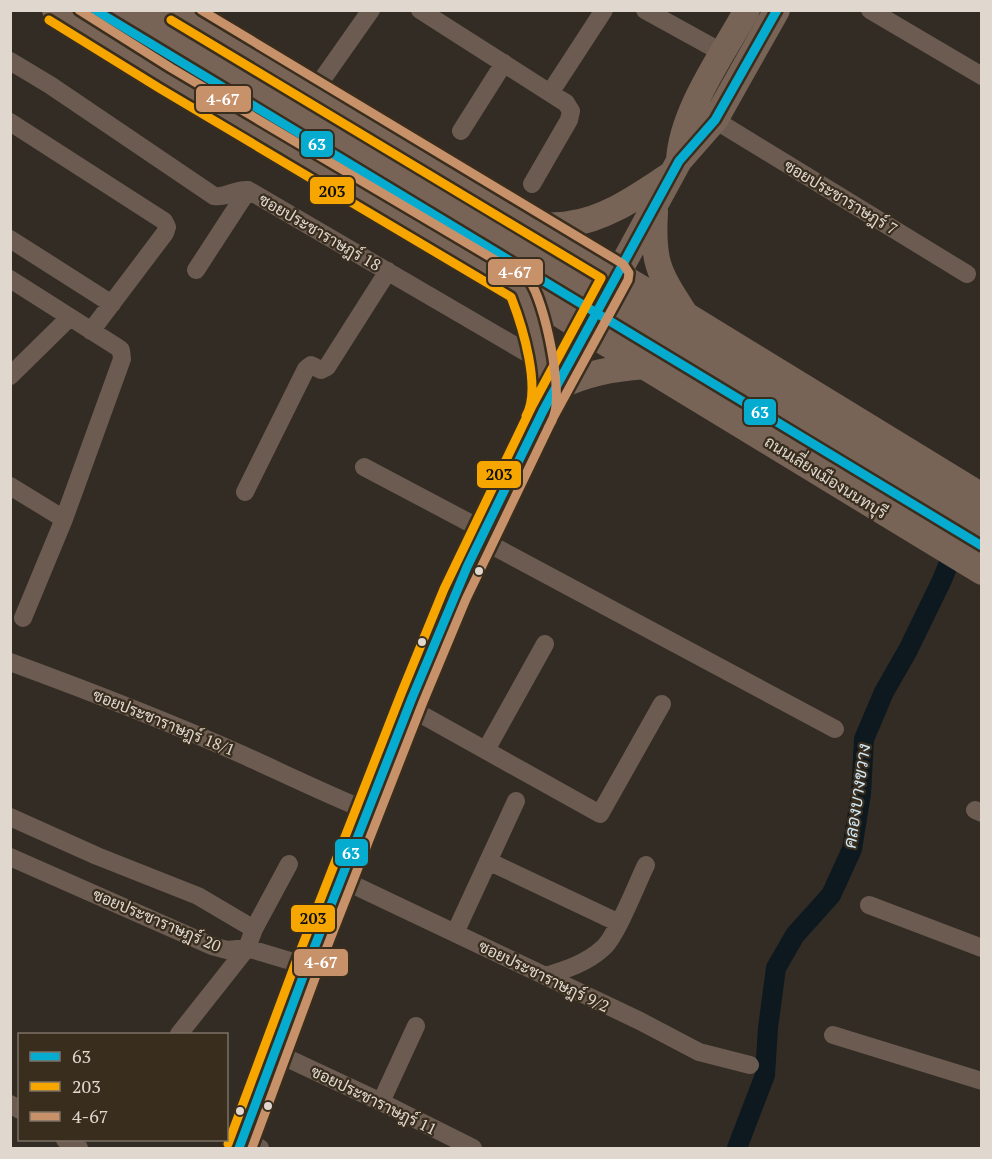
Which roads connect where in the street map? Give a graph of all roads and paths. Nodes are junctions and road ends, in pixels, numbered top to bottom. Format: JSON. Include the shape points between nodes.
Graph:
{"nodes":[{"id":1,"x":55,"y":10,"type":"edge"},
{"id":2,"x":94,"y":10,"type":"edge"},
{"id":3,"x":135,"y":10,"type":"edge"},
{"id":4,"x":177,"y":10,"type":"edge"},
{"id":5,"x":371,"y":10,"type":"edge"},
{"id":6,"x":420,"y":10,"type":"edge"},
{"id":7,"x":604,"y":10,"type":"edge"},
{"id":8,"x":645,"y":10,"type":"edge"},
{"id":9,"x":747,"y":10,"type":"edge"},
{"id":10,"x":777,"y":10,"type":"edge"},
{"id":11,"x":870,"y":10,"type":"edge"},
{"id":12,"x":723,"y":53,"type":"junction"},
{"id":13,"x":10,"y":62,"type":"edge"},
{"id":14,"x":504,"y":63,"type":"junction"},
{"id":15,"x":981,"y":76,"type":"edge"},
{"id":16,"x":314,"y":92,"type":"junction"},
{"id":17,"x":550,"y":93,"type":"junction"},
{"id":18,"x":715,"y":120,"type":"junction"},
{"id":19,"x":10,"y":122,"type":"edge"},
{"id":20,"x":461,"y":131,"type":"dead end"},
{"id":21,"x":676,"y":167,"type":"junction"},
{"id":22,"x":532,"y":184,"type":"dead end"},
{"id":23,"x":248,"y":190,"type":"junction"},
{"id":24,"x":504,"y":206,"type":"junction"},
{"id":25,"x":656,"y":206,"type":"junction"},
{"id":26,"x":536,"y":226,"type":"junction"},
{"id":27,"x":10,"y":239,"type":"edge"},
{"id":28,"x":477,"y":262,"type":"junction"},
{"id":29,"x":196,"y":270,"type":"dead end"},
{"id":30,"x":388,"y":272,"type":"junction"},
{"id":31,"x":617,"y":274,"type":"junction"},
{"id":32,"x":967,"y":274,"type":"dead end"},
{"id":33,"x":10,"y":279,"type":"edge"},
{"id":34,"x":521,"y":289,"type":"junction"},
{"id":35,"x":112,"y":304,"type":"junction"},
{"id":36,"x":686,"y":315,"type":"junction"},
{"id":37,"x":69,"y":318,"type":"junction"},
{"id":38,"x":92,"y":331,"type":"junction"},
{"id":39,"x":586,"y":331,"type":"junction"},
{"id":40,"x":710,"y":331,"type":"junction"},
{"id":41,"x":541,"y":362,"type":"junction"},
{"id":42,"x":14,"y":365,"type":"edge"},
{"id":43,"x":645,"y":366,"type":"junction"},
{"id":44,"x":555,"y":388,"type":"junction"},
{"id":45,"x":683,"y":389,"type":"junction"},
{"id":46,"x":543,"y":411,"type":"junction"},
{"id":47,"x":364,"y":467,"type":"dead end"},
{"id":48,"x":10,"y":486,"type":"edge"},
{"id":49,"x":245,"y":492,"type":"dead end"},
{"id":50,"x":981,"y":496,"type":"edge"},
{"id":51,"x":64,"y":519,"type":"junction"},
{"id":52,"x":981,"y":519,"type":"edge"},
{"id":53,"x":483,"y":535,"type":"junction"},
{"id":54,"x":977,"y":561,"type":"edge"},
{"id":55,"x":23,"y":618,"type":"dead end"},
{"id":56,"x":545,"y":644,"type":"dead end"},
{"id":57,"x":10,"y":662,"type":"edge"},
{"id":58,"x":662,"y":704,"type":"dead end"},
{"id":59,"x":408,"y":707,"type":"junction"},
{"id":60,"x":835,"y":729,"type":"dead end"},
{"id":61,"x":486,"y":750,"type":"junction"},
{"id":62,"x":516,"y":801,"type":"dead end"},
{"id":63,"x":368,"y":811,"type":"junction"},
{"id":64,"x":10,"y":817,"type":"edge"},
{"id":65,"x":10,"y":857,"type":"edge"},
{"id":66,"x":488,"y":861,"type":"junction"},
{"id":67,"x":289,"y":864,"type":"dead end"},
{"id":68,"x":646,"y":865,"type":"dead end"},
{"id":69,"x":341,"y":879,"type":"junction"},
{"id":70,"x":869,"y":905,"type":"dead end"},
{"id":71,"x":619,"y":923,"type":"junction"},
{"id":72,"x":254,"y":930,"type":"junction"},
{"id":73,"x":455,"y":933,"type":"junction"},
{"id":74,"x":248,"y":948,"type":"junction"},
{"id":75,"x":981,"y":948,"type":"edge"},
{"id":76,"x":307,"y":966,"type":"junction"},
{"id":77,"x":545,"y":976,"type":"junction"},
{"id":78,"x":416,"y":1026,"type":"dead end"},
{"id":79,"x":181,"y":1033,"type":"edge"},
{"id":80,"x":833,"y":1035,"type":"dead end"},
{"id":81,"x":274,"y":1052,"type":"junction"},
{"id":82,"x":750,"y":1065,"type":"dead end"},
{"id":83,"x":981,"y":1081,"type":"edge"},
{"id":84,"x":381,"y":1102,"type":"junction"},
{"id":85,"x":247,"y":1146,"type":"edge"},
{"id":86,"x":473,"y":1149,"type":"edge"}],
"edges":[{"from":1,"to":28,"type":"main road","name":"ถนนเลี่ยงเมืองนนทบุรี"},
{"from":2,"to":54,"type":"main road","name":"ถนนเลี่ยงเมืองนนทบุรี","bridge":true},
{"from":3,"to":52,"type":"main road","bridge":true},
{"from":4,"to":16,"type":"main road"},
{"from":5,"to":16,"type":"street"},
{"from":6,"to":14,"type":"street"},
{"from":7,"to":17,"type":"street"},
{"from":8,"to":12,"type":"street"},
{"from":9,"to":12,"type":"main road"},
{"from":10,"to":18,"type":"main road"},
{"from":11,"to":15,"type":"street"},
{"from":12,"to":21,"type":"main road","via":[[684,128]]},
{"from":13,"to":23,"type":"street","name":"ซอยประชาราษฎร์ 18","via":[[214,196]]},
{"from":14,"to":17,"type":"street"},
{"from":14,"to":20,"type":"street"},
{"from":16,"to":24,"type":"main road"},
{"from":17,"to":22,"type":"street","via":[[571,111]]},
{"from":18,"to":21,"type":"main road"},
{"from":18,"to":32,"type":"street","name":"ซอยประชาราษฎร์ 7"},
{"from":19,"to":35,"type":"street","via":[[164,221],[165,233]]},
{"from":21,"to":25,"type":"main road"},
{"from":21,"to":26,"type":"main road","via":[[629,201],[596,217],[570,224]]},
{"from":23,"to":29,"type":"street"},
{"from":23,"to":30,"type":"street","name":"ซอยประชาราษฎร์ 18"},
{"from":24,"to":26,"type":"main road"},
{"from":24,"to":28,"type":"main road","via":[[516,223],[514,243],[498,261]]},
{"from":25,"to":31,"type":"main road"},
{"from":25,"to":36,"type":"main road","via":[[653,240],[658,269]]},
{"from":26,"to":31,"type":"main road"},
{"from":27,"to":35,"type":"street"},
{"from":28,"to":34,"type":"main road","name":"ถนนเลี่ยงเมืองนนทบุรี"},
{"from":30,"to":41,"type":"street","name":"ซอยประชาราษฎร์ 18"},
{"from":30,"to":49,"type":"street","via":[[327,367],[321,370],[311,365],[306,369]]},
{"from":31,"to":36,"type":"main road"},
{"from":31,"to":39,"type":"main road"},
{"from":33,"to":37,"type":"street"},
{"from":34,"to":39,"type":"main road","name":"ถนนเลี่ยงเมืองนนทบุรี"},
{"from":34,"to":41,"type":"main road","via":[[536,326]]},
{"from":35,"to":38,"type":"street"},
{"from":36,"to":40,"type":"main road"},
{"from":37,"to":38,"type":"street"},
{"from":37,"to":42,"type":"street"},
{"from":38,"to":51,"type":"street","via":[[121,350],[122,359]]},
{"from":39,"to":43,"type":"main road","name":"ถนนเลี่ยงเมืองนนทบุรี"},
{"from":39,"to":44,"type":"main road"},
{"from":40,"to":45,"type":"main road","via":[[689,328],[673,343],[669,365]]},
{"from":40,"to":50,"type":"main road"},
{"from":41,"to":46,"type":"main road"},
{"from":43,"to":44,"type":"main road","via":[[606,370]]},
{"from":43,"to":45,"type":"main road","name":"ถนนเลี่ยงเมืองนนทบุรี"},
{"from":44,"to":46,"type":"main road"},
{"from":45,"to":54,"type":"main road","name":"ถนนเลี่ยงเมืองนนทบุรี","via":[[933,543]]},
{"from":46,"to":53,"type":"main road"},
{"from":47,"to":53,"type":"street"},
{"from":48,"to":51,"type":"street"},
{"from":51,"to":55,"type":"street"},
{"from":53,"to":59,"type":"main road"},
{"from":53,"to":60,"type":"street"},
{"from":56,"to":61,"type":"street"},
{"from":57,"to":63,"type":"street","name":"ซอยประชาราษฎร์ 18/1","via":[[92,692]]},
{"from":58,"to":61,"type":"street","via":[[600,814]]},
{"from":59,"to":61,"type":"street"},
{"from":59,"to":63,"type":"main road"},
{"from":62,"to":66,"type":"street"},
{"from":63,"to":69,"type":"main road"},
{"from":64,"to":72,"type":"street","via":[[198,896]]},
{"from":65,"to":74,"type":"street","name":"ซอยประชาราษฎร์ 20","via":[[212,946],[227,950]]},
{"from":66,"to":71,"type":"street"},
{"from":66,"to":73,"type":"street"},
{"from":67,"to":72,"type":"street"},
{"from":68,"to":71,"type":"street"},
{"from":69,"to":73,"type":"street","name":"ซอยประชาราษฎร์ 9/2"},
{"from":69,"to":76,"type":"main road"},
{"from":70,"to":75,"type":"street"},
{"from":71,"to":77,"type":"street","via":[[604,947],[574,966]]},
{"from":72,"to":74,"type":"street"},
{"from":73,"to":77,"type":"street","name":"ซอยประชาราษฎร์ 9/2"},
{"from":74,"to":76,"type":"street","name":"ซอยประชาราษฎร์ 20"},
{"from":74,"to":79,"type":"street"},
{"from":76,"to":81,"type":"main road"},
{"from":77,"to":82,"type":"street","name":"ซอยประชาราษฎร์ 9/2","via":[[699,1052]]},
{"from":78,"to":84,"type":"street"},
{"from":80,"to":83,"type":"street"},
{"from":81,"to":84,"type":"street","name":"ซอยประชาราษฎร์ 11"},
{"from":81,"to":85,"type":"main road"},
{"from":84,"to":86,"type":"street","name":"ซอยประชาราษฎร์ 11"}]}
